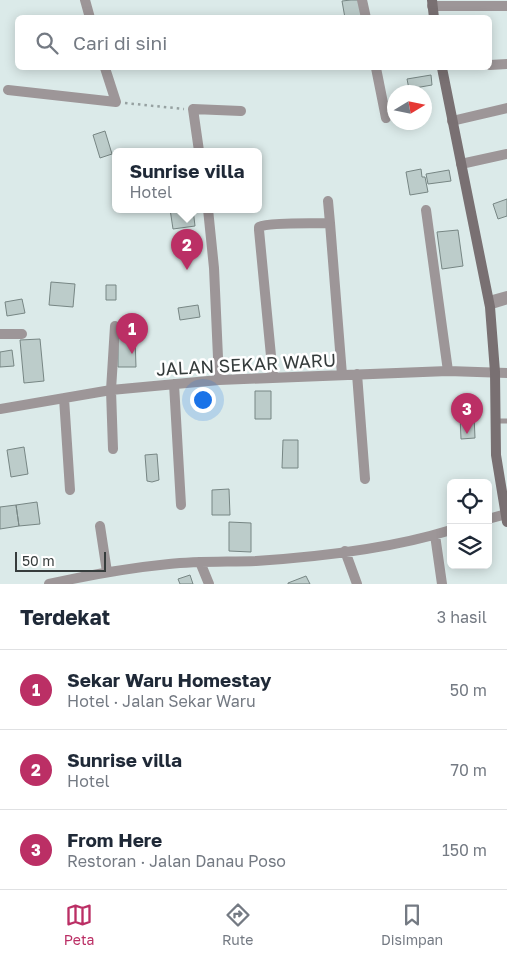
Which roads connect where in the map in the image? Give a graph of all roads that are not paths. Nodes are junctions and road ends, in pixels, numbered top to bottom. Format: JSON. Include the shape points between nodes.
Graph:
{"nodes":[{"id":1,"x":85,"y":0,"type":"edge"},
{"id":2,"x":362,"y":0,"type":"edge"},
{"id":3,"x":432,"y":3,"type":"edge"},
{"id":4,"x":507,"y":6,"type":"edge"},
{"id":5,"x":89,"y":15,"type":"edge"},
{"id":6,"x":365,"y":15,"type":"edge"},
{"id":7,"x":507,"y":64,"type":"edge"},
{"id":8,"x":492,"y":65,"type":"edge"},
{"id":9,"x":106,"y":70,"type":"edge"},
{"id":10,"x":376,"y":70,"type":"edge"},
{"id":11,"x":442,"y":70,"type":"edge"},
{"id":12,"x":8,"y":90,"type":"dead end"},
{"id":13,"x":507,"y":108,"type":"edge"},
{"id":14,"x":241,"y":111,"type":"dead end"},
{"id":15,"x":386,"y":118,"type":"dead end"},
{"id":16,"x":452,"y":121,"type":"junction"},
{"id":17,"x":199,"y":148,"type":"edge"},
{"id":18,"x":507,"y":154,"type":"edge"},
{"id":19,"x":461,"y":164,"type":"junction"},
{"id":20,"x":328,"y":201,"type":"dead end"},
{"id":21,"x":426,"y":210,"type":"dead end"},
{"id":22,"x":208,"y":213,"type":"edge"},
{"id":23,"x":330,"y":223,"type":"junction"},
{"id":24,"x":507,"y":296,"type":"edge"},
{"id":25,"x":507,"y":302,"type":"edge"},
{"id":26,"x":489,"y":304,"type":"junction"},
{"id":27,"x":115,"y":326,"type":"dead end"},
{"id":28,"x":0,"y":334,"type":"edge"},
{"id":29,"x":22,"y":334,"type":"dead end"},
{"id":30,"x":448,"y":371,"type":"junction"},
{"id":31,"x":495,"y":372,"type":"junction"},
{"id":32,"x":507,"y":373,"type":"edge"},
{"id":33,"x":342,"y":374,"type":"junction"},
{"id":34,"x":357,"y":374,"type":"junction"},
{"id":35,"x":273,"y":377,"type":"junction"},
{"id":36,"x":219,"y":380,"type":"junction"},
{"id":37,"x":174,"y":384,"type":"junction"},
{"id":38,"x":110,"y":390,"type":"junction"},
{"id":39,"x":64,"y":398,"type":"junction"},
{"id":40,"x":0,"y":409,"type":"edge"},
{"id":41,"x":495,"y":421,"type":"junction"},
{"id":42,"x":507,"y":421,"type":"edge"},
{"id":43,"x":114,"y":449,"type":"dead end"},
{"id":44,"x":365,"y":479,"type":"dead end"},
{"id":45,"x":70,"y":490,"type":"dead end"},
{"id":46,"x":181,"y":506,"type":"dead end"},
{"id":47,"x":506,"y":518,"type":"edge"},
{"id":48,"x":492,"y":519,"type":"edge"},
{"id":49,"x":100,"y":526,"type":"dead end"},
{"id":50,"x":447,"y":531,"type":"edge"},
{"id":51,"x":435,"y":535,"type":"junction"},
{"id":52,"x":345,"y":551,"type":"junction"},
{"id":53,"x":200,"y":562,"type":"junction"},
{"id":54,"x":107,"y":572,"type":"junction"},
{"id":55,"x":89,"y":580,"type":"edge"},
{"id":56,"x":49,"y":584,"type":"edge"},
{"id":57,"x":208,"y":584,"type":"edge"},
{"id":58,"x":357,"y":584,"type":"edge"},
{"id":59,"x":442,"y":584,"type":"edge"}],
"edges":[{"from":1,"to":5,"type":"street"},
{"from":2,"to":6,"type":"street"},
{"from":3,"to":4,"type":"street"},
{"from":7,"to":8,"type":"street"},
{"from":9,"to":12,"type":"street","via":[[116,102]]},
{"from":10,"to":15,"type":"street"},
{"from":11,"to":16,"type":"street"},
{"from":13,"to":16,"type":"street"},
{"from":14,"to":17,"type":"street","via":[[193,110]]},
{"from":16,"to":19,"type":"street"},
{"from":18,"to":19,"type":"street"},
{"from":19,"to":26,"type":"street"},
{"from":20,"to":23,"type":"street"},
{"from":21,"to":30,"type":"street"},
{"from":22,"to":36,"type":"street","via":[[214,259]]},
{"from":23,"to":33,"type":"street"},
{"from":23,"to":35,"type":"street","via":[[259,227]]},
{"from":24,"to":26,"type":"street"},
{"from":25,"to":26,"type":"lane"},
{"from":26,"to":31,"type":"street"},
{"from":27,"to":38,"type":"street"},
{"from":28,"to":29,"type":"street"},
{"from":30,"to":31,"type":"street","name":"JALAN SEKAR WARU"},
{"from":30,"to":34,"type":"street","name":"JALAN SEKAR WARU"},
{"from":31,"to":32,"type":"street","name":"JALAN SEKAR WARU"},
{"from":31,"to":41,"type":"street"},
{"from":33,"to":34,"type":"street","name":"JALAN SEKAR WARU"},
{"from":33,"to":35,"type":"street","name":"JALAN SEKAR WARU"},
{"from":34,"to":44,"type":"street"},
{"from":35,"to":36,"type":"street","name":"JALAN SEKAR WARU"},
{"from":36,"to":37,"type":"street","name":"JALAN SEKAR WARU"},
{"from":37,"to":38,"type":"street","name":"JALAN SEKAR WARU"},
{"from":37,"to":46,"type":"street"},
{"from":38,"to":39,"type":"street","name":"JALAN SEKAR WARU"},
{"from":38,"to":43,"type":"street"},
{"from":39,"to":40,"type":"street","name":"JALAN SEKAR WARU"},
{"from":39,"to":45,"type":"street"},
{"from":41,"to":42,"type":"lane"},
{"from":41,"to":47,"type":"street","via":[[496,455]]},
{"from":47,"to":48,"type":"street"},
{"from":49,"to":54,"type":"street"},
{"from":50,"to":51,"type":"street"},
{"from":51,"to":52,"type":"street"},
{"from":51,"to":59,"type":"street"},
{"from":52,"to":53,"type":"street","via":[[256,561]]},
{"from":52,"to":58,"type":"street"},
{"from":53,"to":54,"type":"street"},
{"from":53,"to":57,"type":"street"},
{"from":54,"to":55,"type":"street"},
{"from":55,"to":56,"type":"street"}]}
